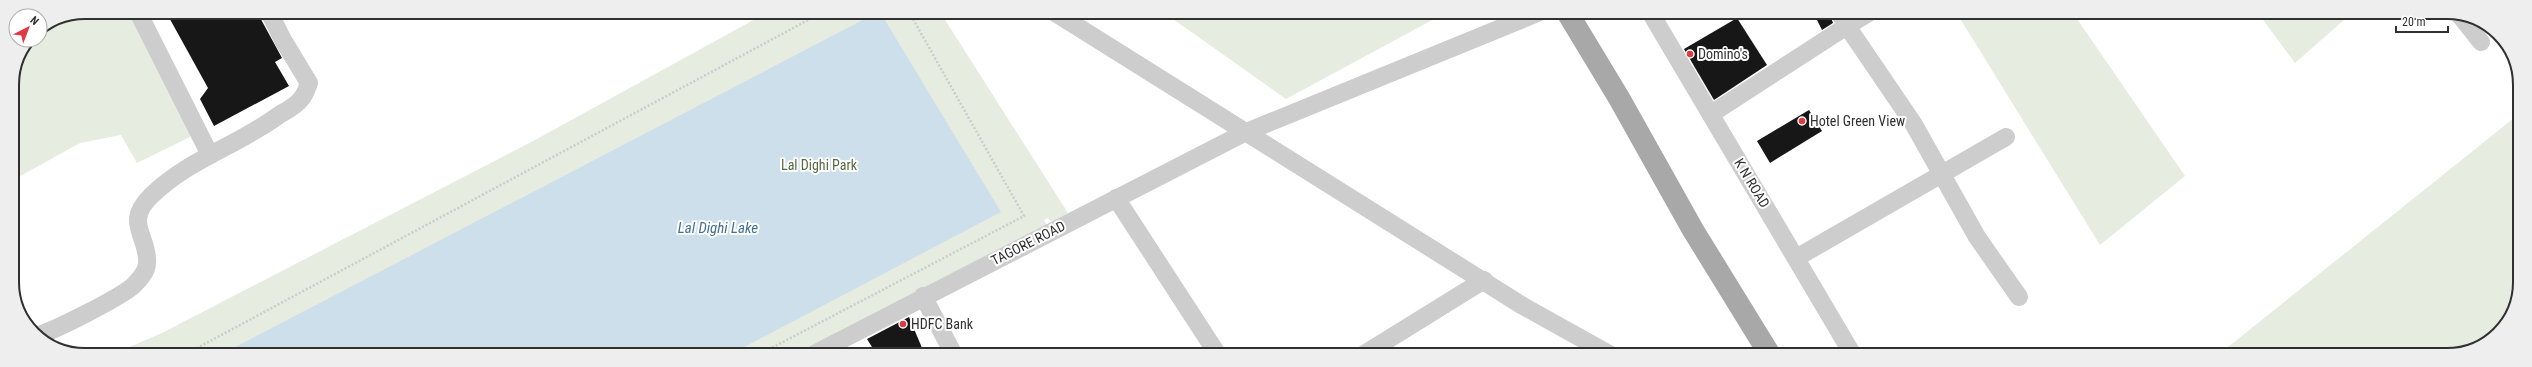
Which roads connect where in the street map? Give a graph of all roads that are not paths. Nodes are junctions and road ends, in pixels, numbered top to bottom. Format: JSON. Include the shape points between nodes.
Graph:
{"nodes":[{"id":1,"x":142,"y":19,"type":"edge"},
{"id":2,"x":272,"y":19,"type":"edge"},
{"id":3,"x":1065,"y":19,"type":"edge"},
{"id":4,"x":1523,"y":19,"type":"edge"},
{"id":5,"x":1571,"y":19,"type":"edge"},
{"id":6,"x":1654,"y":19,"type":"edge"},
{"id":7,"x":1843,"y":19,"type":"edge"},
{"id":8,"x":2465,"y":21,"type":"edge"},
{"id":9,"x":2481,"y":42,"type":"dead end"},
{"id":10,"x":1711,"y":114,"type":"junction"},
{"id":11,"x":1244,"y":133,"type":"junction"},
{"id":12,"x":2006,"y":137,"type":"dead end"},
{"id":13,"x":210,"y":155,"type":"junction"},
{"id":14,"x":1942,"y":174,"type":"junction"},
{"id":15,"x":1116,"y":198,"type":"junction"},
{"id":16,"x":1796,"y":258,"type":"junction"},
{"id":17,"x":1484,"y":280,"type":"junction"},
{"id":18,"x":923,"y":296,"type":"junction"},
{"id":19,"x":2020,"y":297,"type":"dead end"},
{"id":20,"x":43,"y":333,"type":"edge"},
{"id":21,"x":825,"y":348,"type":"edge"},
{"id":22,"x":950,"y":348,"type":"edge"},
{"id":23,"x":1213,"y":348,"type":"edge"},
{"id":24,"x":1374,"y":348,"type":"edge"},
{"id":25,"x":1599,"y":348,"type":"edge"},
{"id":26,"x":1766,"y":348,"type":"edge"},
{"id":27,"x":1849,"y":348,"type":"edge"}],
"edges":[{"from":1,"to":13,"type":"street"},
{"from":2,"to":13,"type":"street","via":[[310,83],[301,100],[268,124]]},
{"from":3,"to":11,"type":"street"},
{"from":4,"to":11,"type":"street","name":"TAGORE ROAD"},
{"from":5,"to":26,"type":"main road","via":[[1693,230]]},
{"from":6,"to":10,"type":"street","name":"K N ROAD"},
{"from":7,"to":10,"type":"street"},
{"from":7,"to":14,"type":"street","via":[[1913,123]]},
{"from":8,"to":9,"type":"street"},
{"from":10,"to":16,"type":"street","name":"K N ROAD"},
{"from":11,"to":15,"type":"street","name":"TAGORE ROAD"},
{"from":11,"to":17,"type":"street"},
{"from":12,"to":14,"type":"street"},
{"from":13,"to":20,"type":"street","via":[[167,182],[141,207],[137,228],[147,264],[142,276],[121,293]]},
{"from":14,"to":16,"type":"street"},
{"from":14,"to":19,"type":"street","via":[[1977,238]]},
{"from":15,"to":18,"type":"street","name":"TAGORE ROAD"},
{"from":15,"to":23,"type":"street"},
{"from":16,"to":27,"type":"street","name":"K N ROAD"},
{"from":17,"to":24,"type":"street"},
{"from":17,"to":25,"type":"street"},
{"from":18,"to":21,"type":"street","name":"TAGORE ROAD"},
{"from":18,"to":22,"type":"street"}]}
